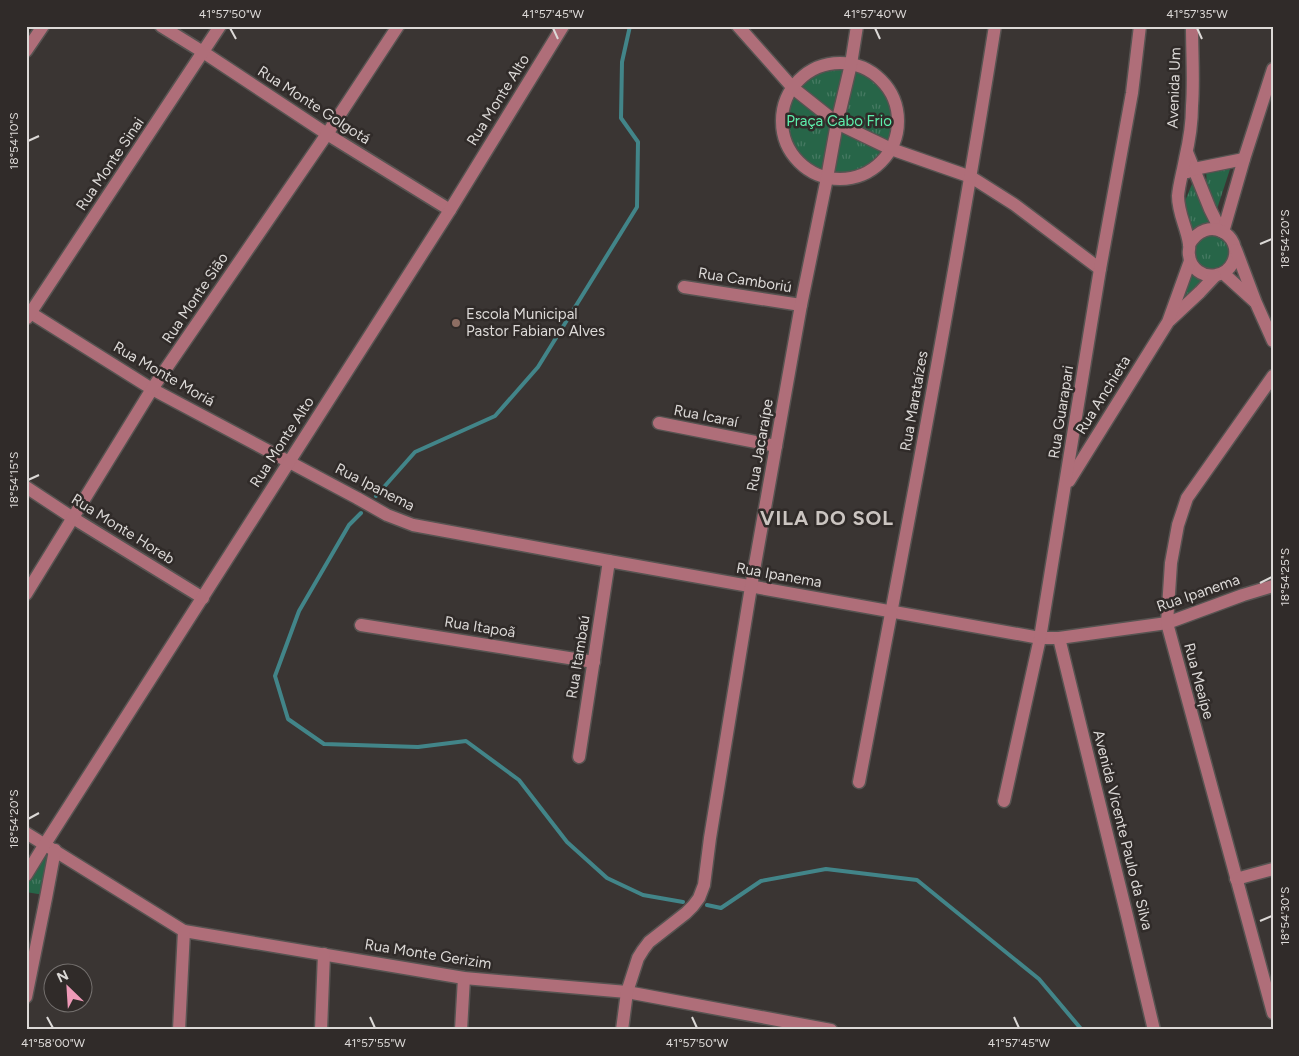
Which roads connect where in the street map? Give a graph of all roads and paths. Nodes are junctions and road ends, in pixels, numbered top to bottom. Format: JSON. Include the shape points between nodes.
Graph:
{"nodes":[{"id":1,"x":43,"y":26,"type":"edge"},
{"id":2,"x":161,"y":26,"type":"edge"},
{"id":3,"x":220,"y":26,"type":"edge"},
{"id":4,"x":398,"y":26,"type":"edge"},
{"id":5,"x":563,"y":26,"type":"edge"},
{"id":6,"x":738,"y":26,"type":"edge"},
{"id":7,"x":857,"y":26,"type":"edge"},
{"id":8,"x":995,"y":26,"type":"edge"},
{"id":9,"x":1140,"y":26,"type":"edge"},
{"id":10,"x":1192,"y":26,"type":"edge"},
{"id":11,"x":26,"y":50,"type":"edge"},
{"id":12,"x":203,"y":52,"type":"junction"},
{"id":13,"x":851,"y":64,"type":"junction"},
{"id":14,"x":1273,"y":68,"type":"edge"},
{"id":15,"x":793,"y":88,"type":"junction"},
{"id":16,"x":836,"y":123,"type":"junction"},
{"id":17,"x":327,"y":134,"type":"junction"},
{"id":18,"x":891,"y":149,"type":"junction"},
{"id":19,"x":1187,"y":152,"type":"junction"},
{"id":20,"x":1244,"y":159,"type":"junction"},
{"id":21,"x":1194,"y":169,"type":"junction"},
{"id":22,"x":1182,"y":176,"type":"junction"},
{"id":23,"x":971,"y":177,"type":"junction"},
{"id":24,"x":827,"y":178,"type":"junction"},
{"id":25,"x":450,"y":210,"type":"junction"},
{"id":26,"x":1222,"y":231,"type":"junction"},
{"id":27,"x":1189,"y":245,"type":"junction"},
{"id":28,"x":1235,"y":247,"type":"junction"},
{"id":29,"x":1190,"y":261,"type":"junction"},
{"id":30,"x":1100,"y":269,"type":"junction"},
{"id":31,"x":1219,"y":274,"type":"junction"},
{"id":32,"x":684,"y":287,"type":"dead end"},
{"id":33,"x":1256,"y":302,"type":"junction"},
{"id":34,"x":801,"y":305,"type":"junction"},
{"id":35,"x":28,"y":314,"type":"edge"},
{"id":36,"x":1168,"y":322,"type":"junction"},
{"id":37,"x":1273,"y":341,"type":"edge"},
{"id":38,"x":1273,"y":376,"type":"edge"},
{"id":39,"x":152,"y":389,"type":"junction"},
{"id":40,"x":659,"y":423,"type":"dead end"},
{"id":41,"x":776,"y":446,"type":"junction"},
{"id":42,"x":289,"y":461,"type":"junction"},
{"id":43,"x":1066,"y":486,"type":"junction"},
{"id":44,"x":26,"y":487,"type":"edge"},
{"id":45,"x":74,"y":518,"type":"junction"},
{"id":46,"x":609,"y":561,"type":"junction"},
{"id":47,"x":751,"y":586,"type":"junction"},
{"id":48,"x":1273,"y":586,"type":"edge"},
{"id":49,"x":26,"y":594,"type":"edge"},
{"id":50,"x":203,"y":598,"type":"junction"},
{"id":51,"x":892,"y":612,"type":"junction"},
{"id":52,"x":1167,"y":624,"type":"junction"},
{"id":53,"x":361,"y":625,"type":"dead end"},
{"id":54,"x":1040,"y":638,"type":"junction"},
{"id":55,"x":1059,"y":638,"type":"junction"},
{"id":56,"x":594,"y":662,"type":"junction"},
{"id":57,"x":580,"y":758,"type":"dead end"},
{"id":58,"x":859,"y":782,"type":"dead end"},
{"id":59,"x":1004,"y":801,"type":"dead end"},
{"id":60,"x":26,"y":833,"type":"edge"},
{"id":61,"x":50,"y":847,"type":"junction"},
{"id":62,"x":1273,"y":869,"type":"edge"},
{"id":63,"x":26,"y":875,"type":"edge"},
{"id":64,"x":1236,"y":879,"type":"junction"},
{"id":65,"x":184,"y":931,"type":"junction"},
{"id":66,"x":324,"y":954,"type":"junction"},
{"id":67,"x":464,"y":978,"type":"junction"},
{"id":68,"x":627,"y":992,"type":"junction"},
{"id":69,"x":26,"y":997,"type":"edge"},
{"id":70,"x":1273,"y":1013,"type":"edge"},
{"id":71,"x":767,"y":1024,"type":"edge"},
{"id":72,"x":179,"y":1030,"type":"edge"},
{"id":73,"x":321,"y":1030,"type":"edge"},
{"id":74,"x":461,"y":1030,"type":"edge"},
{"id":75,"x":622,"y":1030,"type":"edge"},
{"id":76,"x":830,"y":1030,"type":"edge"},
{"id":77,"x":1154,"y":1030,"type":"edge"}],
"edges":[{"from":1,"to":11,"type":"street"},
{"from":2,"to":12,"type":"street","name":"Rua Monte Golgotá"},
{"from":3,"to":12,"type":"street","name":"Rua Monte Sinai"},
{"from":4,"to":17,"type":"street","name":"Rua Monte Sião"},
{"from":5,"to":25,"type":"street","name":"Rua Monte Alto"},
{"from":6,"to":15,"type":"street"},
{"from":7,"to":13,"type":"street","name":"Rua Jacaraípe"},
{"from":8,"to":23,"type":"street","name":"Rua Marataízes"},
{"from":9,"to":30,"type":"street","name":"Rua Guarapari","via":[[1132,93]]},
{"from":10,"to":19,"type":"street","name":"Avenida Um","via":[[1192,107]]},
{"from":12,"to":17,"type":"street","name":"Rua Monte Golgotá"},
{"from":12,"to":35,"type":"street","name":"Rua Monte Sinai"},
{"from":13,"to":15,"type":"street","via":[[834,63],[819,67]]},
{"from":13,"to":16,"type":"street","name":"Rua Jacaraípe"},
{"from":13,"to":18,"type":"street","via":[[868,70],[883,81],[893,96],[898,132]]},
{"from":14,"to":20,"type":"street"},
{"from":15,"to":16,"type":"street"},
{"from":15,"to":24,"type":"street","via":[[784,105],[782,124],[786,142],[795,158],[809,171]]},
{"from":16,"to":18,"type":"street"},
{"from":16,"to":24,"type":"street","name":"Rua Jacaraípe"},
{"from":17,"to":25,"type":"street","name":"Rua Monte Golgotá"},
{"from":17,"to":39,"type":"street","name":"Rua Monte Sião"},
{"from":18,"to":23,"type":"street"},
{"from":18,"to":24,"type":"street","via":[[880,164],[864,174],[846,179]]},
{"from":19,"to":21,"type":"street","name":"Avenida Um"},
{"from":19,"to":22,"type":"street","name":"Avenida Um"},
{"from":20,"to":21,"type":"street"},
{"from":20,"to":26,"type":"street"},
{"from":21,"to":22,"type":"street"},
{"from":21,"to":26,"type":"street","name":"Avenida Um"},
{"from":22,"to":27,"type":"street","name":"Avenida Um","via":[[1178,196]]},
{"from":23,"to":30,"type":"street","via":[[1015,205]]},
{"from":23,"to":51,"type":"street","name":"Rua Marataízes"},
{"from":24,"to":34,"type":"street","name":"Rua Jacaraípe"},
{"from":25,"to":42,"type":"street","name":"Rua Monte Alto"},
{"from":26,"to":27,"type":"street","via":[[1206,230],[1193,238]]},
{"from":26,"to":28,"type":"street"},
{"from":27,"to":29,"type":"street"},
{"from":28,"to":31,"type":"street","via":[[1233,262]]},
{"from":28,"to":33,"type":"street"},
{"from":29,"to":31,"type":"street","via":[[1200,272]]},
{"from":29,"to":36,"type":"street","name":"Rua Anchieta"},
{"from":30,"to":43,"type":"street","name":"Rua Guarapari"},
{"from":31,"to":33,"type":"street"},
{"from":31,"to":36,"type":"street","name":"Rua Anchieta"},
{"from":32,"to":34,"type":"street","name":"Rua Camboriú"},
{"from":33,"to":37,"type":"street"},
{"from":34,"to":41,"type":"street","name":"Rua Jacaraípe"},
{"from":35,"to":39,"type":"street","name":"Rua Monte Moriá"},
{"from":36,"to":43,"type":"street","name":"Rua Anchieta"},
{"from":38,"to":52,"type":"street","name":"Rua Meaípe","via":[[1187,498],[1171,563]]},
{"from":39,"to":42,"type":"street","name":"Rua Monte Moriá"},
{"from":39,"to":45,"type":"street","name":"Rua Monte Sião"},
{"from":40,"to":41,"type":"street","name":"Rua Icaraí"},
{"from":41,"to":47,"type":"street","name":"Rua Jacaraípe"},
{"from":42,"to":46,"type":"street","name":"Rua Ipanema","via":[[387,515],[413,525]]},
{"from":42,"to":50,"type":"street","name":"Rua Monte Alto"},
{"from":43,"to":54,"type":"street","name":"Rua Guarapari"},
{"from":44,"to":45,"type":"street","name":"Rua Monte Horeb"},
{"from":45,"to":49,"type":"street","name":"Rua Monte Sião"},
{"from":45,"to":50,"type":"street","name":"Rua Monte Horeb"},
{"from":46,"to":47,"type":"street","name":"Rua Ipanema"},
{"from":46,"to":56,"type":"street","name":"Rua Itambaú"},
{"from":47,"to":51,"type":"street","name":"Rua Ipanema"},
{"from":47,"to":68,"type":"street","name":"Rua Jacaraípe","via":[[704,885],[693,906],[642,950]]},
{"from":48,"to":52,"type":"street","name":"Rua Ipanema"},
{"from":50,"to":61,"type":"street","name":"Rua Monte Alto"},
{"from":51,"to":54,"type":"street","name":"Rua Ipanema"},
{"from":51,"to":58,"type":"street","name":"Rua Marataízes"},
{"from":52,"to":55,"type":"street","name":"Rua Ipanema"},
{"from":52,"to":64,"type":"street","name":"Rua Meaípe"},
{"from":53,"to":56,"type":"street","name":"Rua Itapoã"},
{"from":54,"to":55,"type":"street","name":"Rua Ipanema"},
{"from":54,"to":59,"type":"street","name":"Rua Guarapari"},
{"from":55,"to":77,"type":"street","name":"Avenida Vicente Paulo da Silva"},
{"from":56,"to":57,"type":"street","name":"Rua Itambaú"},
{"from":60,"to":61,"type":"street","name":"Rua Monte Gerizim"},
{"from":61,"to":63,"type":"street","name":"Rua Monte Alto"},
{"from":61,"to":65,"type":"street","name":"Rua Monte Gerizim"},
{"from":61,"to":69,"type":"street","via":[[46,898]]},
{"from":62,"to":64,"type":"street"},
{"from":64,"to":70,"type":"street","name":"Rua Meaípe"},
{"from":65,"to":66,"type":"street","name":"Rua Monte Gerizim"},
{"from":65,"to":72,"type":"street"},
{"from":66,"to":67,"type":"street","name":"Rua Monte Gerizim"},
{"from":66,"to":73,"type":"street"},
{"from":67,"to":68,"type":"street","name":"Rua Monte Gerizim"},
{"from":67,"to":74,"type":"street"},
{"from":68,"to":71,"type":"street","name":"Rua Monte Gerizim"},
{"from":68,"to":75,"type":"street","name":"Rua Jacaraípe"},
{"from":71,"to":76,"type":"street","name":"Rua Monte Gerizim"}]}
